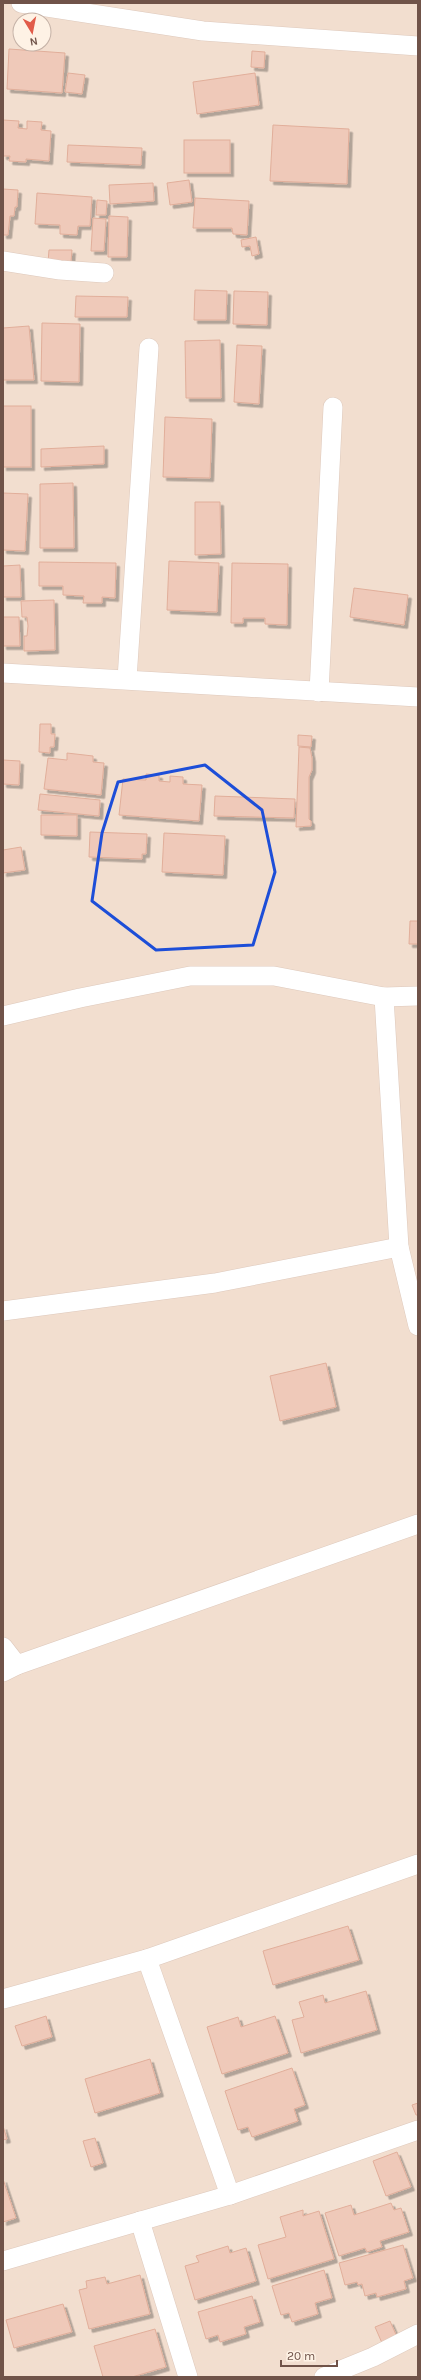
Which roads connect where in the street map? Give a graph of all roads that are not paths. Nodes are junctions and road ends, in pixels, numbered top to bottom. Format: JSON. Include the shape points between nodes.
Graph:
{"nodes":[{"id":1,"x":21,"y":3,"type":"edge"},
{"id":2,"x":30,"y":3,"type":"edge"},
{"id":3,"x":418,"y":46,"type":"edge"},
{"id":4,"x":3,"y":261,"type":"edge"},
{"id":5,"x":104,"y":274,"type":"dead end"},
{"id":6,"x":149,"y":348,"type":"dead end"},
{"id":7,"x":334,"y":407,"type":"dead end"},
{"id":8,"x":3,"y":673,"type":"edge"},
{"id":9,"x":127,"y":679,"type":"junction"},
{"id":10,"x":319,"y":692,"type":"junction"},
{"id":11,"x":418,"y":697,"type":"edge"},
{"id":12,"x":418,"y":996,"type":"edge"},
{"id":13,"x":384,"y":997,"type":"junction"},
{"id":14,"x":3,"y":1016,"type":"edge"},
{"id":15,"x":399,"y":1247,"type":"junction"},
{"id":16,"x":3,"y":1311,"type":"edge"},
{"id":17,"x":418,"y":1326,"type":"edge"},
{"id":18,"x":418,"y":1524,"type":"edge"},
{"id":19,"x":3,"y":1646,"type":"edge"},
{"id":20,"x":10,"y":1669,"type":"edge"},
{"id":21,"x":418,"y":1864,"type":"edge"},
{"id":22,"x":147,"y":1959,"type":"junction"},
{"id":23,"x":3,"y":1999,"type":"edge"},
{"id":24,"x":418,"y":2130,"type":"edge"},
{"id":25,"x":230,"y":2195,"type":"junction"},
{"id":26,"x":140,"y":2221,"type":"junction"},
{"id":27,"x":3,"y":2261,"type":"edge"},
{"id":28,"x":418,"y":2334,"type":"edge"},
{"id":29,"x":188,"y":2377,"type":"edge"},
{"id":30,"x":324,"y":2377,"type":"edge"}],
"edges":[{"from":1,"to":2,"type":"street"},
{"from":2,"to":3,"type":"street","via":[[203,31]]},
{"from":4,"to":5,"type":"street"},
{"from":6,"to":9,"type":"street"},
{"from":7,"to":10,"type":"street"},
{"from":8,"to":9,"type":"street"},
{"from":9,"to":10,"type":"street"},
{"from":10,"to":11,"type":"street"},
{"from":12,"to":13,"type":"street"},
{"from":13,"to":14,"type":"street","via":[[274,976],[190,976]]},
{"from":13,"to":15,"type":"street"},
{"from":15,"to":16,"type":"street","via":[[215,1283]]},
{"from":15,"to":17,"type":"street"},
{"from":18,"to":20,"type":"street"},
{"from":19,"to":20,"type":"street"},
{"from":21,"to":22,"type":"street"},
{"from":22,"to":23,"type":"street"},
{"from":22,"to":25,"type":"street"},
{"from":24,"to":25,"type":"street"},
{"from":25,"to":26,"type":"street"},
{"from":26,"to":27,"type":"street"},
{"from":26,"to":29,"type":"street"},
{"from":28,"to":30,"type":"street","via":[[373,2357]]}]}
